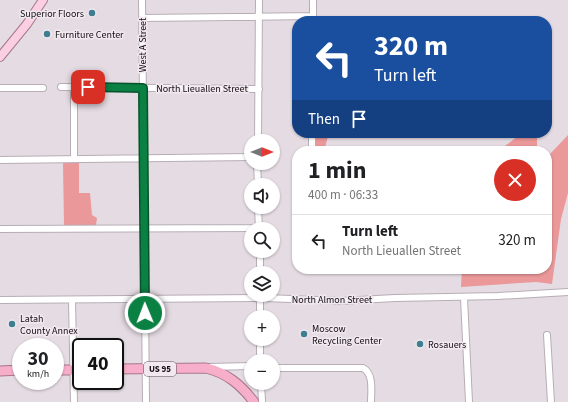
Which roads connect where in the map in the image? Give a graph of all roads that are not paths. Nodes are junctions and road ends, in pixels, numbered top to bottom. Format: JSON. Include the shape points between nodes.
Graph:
{"nodes":[{"id":1,"x":43,"y":0,"type":"edge"},
{"id":2,"x":142,"y":0,"type":"edge"},
{"id":3,"x":259,"y":0,"type":"edge"},
{"id":4,"x":313,"y":0,"type":"edge"},
{"id":5,"x":313,"y":16,"type":"edge"},
{"id":6,"x":259,"y":17,"type":"junction"},
{"id":7,"x":142,"y":18,"type":"junction"},
{"id":8,"x":292,"y":18,"type":"edge"},
{"id":9,"x":0,"y":57,"type":"edge"},
{"id":10,"x":61,"y":87,"type":"dead end"},
{"id":11,"x":74,"y":87,"type":"junction"},
{"id":12,"x":0,"y":88,"type":"edge"},
{"id":13,"x":43,"y":88,"type":"dead end"},
{"id":14,"x":143,"y":88,"type":"junction"},
{"id":15,"x":259,"y":88,"type":"junction"},
{"id":16,"x":258,"y":134,"type":"edge"},
{"id":17,"x":244,"y":157,"type":"edge"},
{"id":18,"x":144,"y":158,"type":"junction"},
{"id":19,"x":72,"y":159,"type":"junction"},
{"id":20,"x":0,"y":160,"type":"edge"},
{"id":21,"x":144,"y":228,"type":"junction"},
{"id":22,"x":244,"y":228,"type":"edge"},
{"id":23,"x":0,"y":229,"type":"edge"},
{"id":24,"x":568,"y":292,"type":"edge"},
{"id":25,"x":244,"y":297,"type":"edge"},
{"id":26,"x":280,"y":298,"type":"edge"},
{"id":27,"x":464,"y":298,"type":"junction"},
{"id":28,"x":145,"y":299,"type":"junction"},
{"id":29,"x":0,"y":300,"type":"edge"},
{"id":30,"x":72,"y":300,"type":"junction"},
{"id":31,"x":547,"y":336,"type":"dead end"},
{"id":32,"x":75,"y":338,"type":"edge"},
{"id":33,"x":244,"y":366,"type":"edge"},
{"id":34,"x":206,"y":368,"type":"junction"},
{"id":35,"x":280,"y":368,"type":"edge"},
{"id":36,"x":124,"y":369,"type":"edge"},
{"id":37,"x":146,"y":369,"type":"junction"},
{"id":38,"x":12,"y":370,"type":"edge"},
{"id":39,"x":0,"y":371,"type":"edge"},
{"id":40,"x":76,"y":390,"type":"edge"},
{"id":41,"x":259,"y":390,"type":"edge"},
{"id":42,"x":255,"y":400,"type":"edge"},
{"id":43,"x":74,"y":402,"type":"edge"},
{"id":44,"x":146,"y":402,"type":"edge"},
{"id":45,"x":371,"y":402,"type":"edge"},
{"id":46,"x":469,"y":402,"type":"edge"},
{"id":47,"x":552,"y":402,"type":"edge"}],
"edges":[{"from":1,"to":9,"type":"main road"},
{"from":2,"to":7,"type":"street","name":"West A Street"},
{"from":3,"to":6,"type":"street"},
{"from":4,"to":5,"type":"street"},
{"from":6,"to":7,"type":"street"},
{"from":6,"to":8,"type":"street"},
{"from":6,"to":15,"type":"street"},
{"from":7,"to":14,"type":"street","name":"West A Street"},
{"from":10,"to":11,"type":"street","name":"North Lieuallen Street"},
{"from":11,"to":14,"type":"street","name":"North Lieuallen Street"},
{"from":11,"to":19,"type":"street"},
{"from":12,"to":13,"type":"street"},
{"from":14,"to":15,"type":"street","name":"North Lieuallen Street"},
{"from":14,"to":18,"type":"street","name":"West A Street"},
{"from":15,"to":16,"type":"street"},
{"from":17,"to":18,"type":"street"},
{"from":18,"to":19,"type":"street"},
{"from":18,"to":21,"type":"street","name":"West A Street"},
{"from":19,"to":20,"type":"street"},
{"from":21,"to":22,"type":"street"},
{"from":21,"to":23,"type":"street"},
{"from":21,"to":28,"type":"street","name":"West A Street"},
{"from":24,"to":27,"type":"street","name":"North Almon Street"},
{"from":25,"to":28,"type":"street","name":"North Almon Street"},
{"from":26,"to":27,"type":"street","name":"North Almon Street","via":[[329,301]]},
{"from":27,"to":46,"type":"street"},
{"from":28,"to":30,"type":"street","name":"North Almon Street"},
{"from":28,"to":37,"type":"street","name":"West A Street"},
{"from":29,"to":30,"type":"street","name":"North Almon Street"},
{"from":30,"to":32,"type":"street"},
{"from":31,"to":47,"type":"street"},
{"from":33,"to":34,"type":"street"},
{"from":34,"to":37,"type":"highway","number":"US 95"},
{"from":34,"to":42,"type":"highway","number":"US 95","via":[[225,374]]},
{"from":35,"to":45,"type":"street","via":[[360,368],[367,371],[370,377]]},
{"from":36,"to":37,"type":"highway","number":"US 95"},
{"from":37,"to":44,"type":"street","name":"West A Street"},
{"from":38,"to":39,"type":"highway"},
{"from":40,"to":43,"type":"street"},
{"from":41,"to":42,"type":"street"}]}
